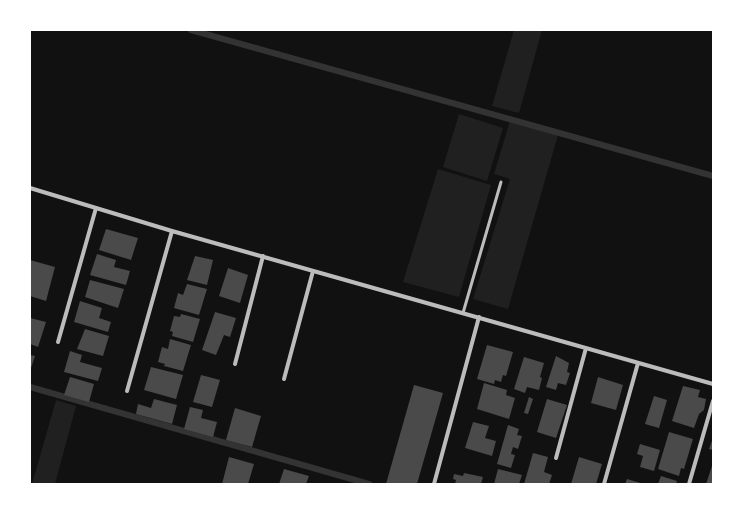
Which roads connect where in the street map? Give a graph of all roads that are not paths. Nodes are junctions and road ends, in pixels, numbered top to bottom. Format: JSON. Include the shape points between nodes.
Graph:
{"nodes":[{"id":1,"x":501,"y":182,"type":"dead end"},
{"id":2,"x":30,"y":188,"type":"edge"},
{"id":3,"x":96,"y":208,"type":"junction"},
{"id":4,"x":172,"y":231,"type":"junction"},
{"id":5,"x":263,"y":256,"type":"junction"},
{"id":6,"x":313,"y":271,"type":"junction"},
{"id":7,"x":463,"y":313,"type":"junction"},
{"id":8,"x":479,"y":318,"type":"junction"},
{"id":9,"x":58,"y":342,"type":"dead end"},
{"id":10,"x":586,"y":348,"type":"junction"},
{"id":11,"x":638,"y":363,"type":"junction"},
{"id":12,"x":235,"y":364,"type":"dead end"},
{"id":13,"x":284,"y":379,"type":"dead end"},
{"id":14,"x":713,"y":384,"type":"edge"},
{"id":15,"x":126,"y":390,"type":"dead end"},
{"id":16,"x":713,"y":401,"type":"edge"},
{"id":17,"x":556,"y":458,"type":"dead end"},
{"id":18,"x":434,"y":484,"type":"edge"},
{"id":19,"x":604,"y":484,"type":"edge"},
{"id":20,"x":689,"y":484,"type":"edge"}],
"edges":[{"from":1,"to":7,"type":"lane"},
{"from":2,"to":3,"type":"street"},
{"from":3,"to":4,"type":"street"},
{"from":3,"to":9,"type":"street"},
{"from":4,"to":5,"type":"street"},
{"from":4,"to":15,"type":"street"},
{"from":5,"to":6,"type":"street"},
{"from":5,"to":12,"type":"street"},
{"from":6,"to":7,"type":"street"},
{"from":6,"to":13,"type":"street"},
{"from":7,"to":8,"type":"street"},
{"from":8,"to":10,"type":"street"},
{"from":8,"to":18,"type":"street"},
{"from":10,"to":11,"type":"street"},
{"from":10,"to":17,"type":"street"},
{"from":11,"to":14,"type":"street"},
{"from":11,"to":19,"type":"street"},
{"from":16,"to":20,"type":"street"}]}
